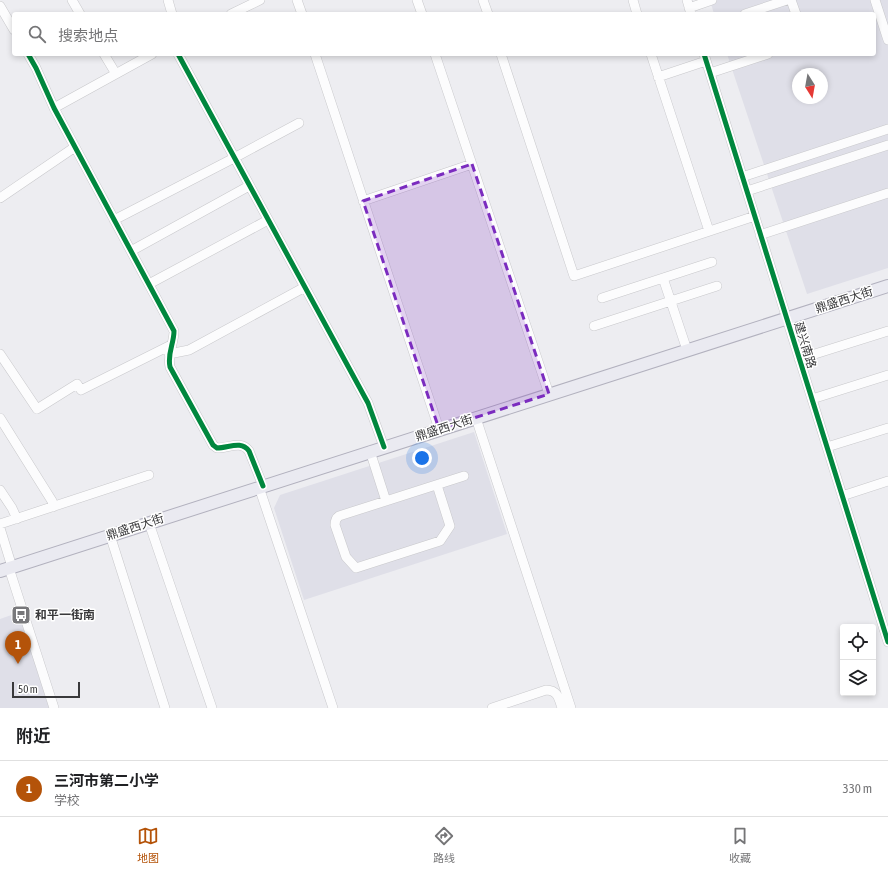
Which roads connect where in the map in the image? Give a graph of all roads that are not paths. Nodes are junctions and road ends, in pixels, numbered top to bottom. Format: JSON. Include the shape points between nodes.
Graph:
{"nodes":[{"id":1,"x":72,"y":0,"type":"edge"},
{"id":2,"x":168,"y":0,"type":"edge"},
{"id":3,"x":260,"y":0,"type":"edge"},
{"id":4,"x":297,"y":0,"type":"edge"},
{"id":5,"x":417,"y":0,"type":"edge"},
{"id":6,"x":483,"y":0,"type":"edge"},
{"id":7,"x":633,"y":0,"type":"edge"},
{"id":8,"x":712,"y":0,"type":"edge"},
{"id":9,"x":787,"y":0,"type":"edge"},
{"id":10,"x":791,"y":0,"type":"edge"},
{"id":11,"x":875,"y":0,"type":"edge"},
{"id":12,"x":0,"y":6,"type":"edge"},
{"id":13,"x":689,"y":7,"type":"edge"},
{"id":14,"x":79,"y":12,"type":"edge"},
{"id":15,"x":171,"y":12,"type":"edge"},
{"id":16,"x":235,"y":12,"type":"edge"},
{"id":17,"x":301,"y":12,"type":"edge"},
{"id":18,"x":421,"y":12,"type":"edge"},
{"id":19,"x":487,"y":12,"type":"edge"},
{"id":20,"x":636,"y":12,"type":"edge"},
{"id":21,"x":751,"y":12,"type":"edge"},
{"id":22,"x":795,"y":12,"type":"edge"},
{"id":23,"x":881,"y":17,"type":"edge"},
{"id":24,"x":12,"y":27,"type":"edge"},
{"id":25,"x":888,"y":40,"type":"edge"},
{"id":26,"x":29,"y":56,"type":"edge"},
{"id":27,"x":105,"y":56,"type":"edge"},
{"id":28,"x":148,"y":56,"type":"edge"},
{"id":29,"x":179,"y":56,"type":"edge"},
{"id":30,"x":316,"y":56,"type":"edge"},
{"id":31,"x":436,"y":56,"type":"edge"},
{"id":32,"x":502,"y":56,"type":"edge"},
{"id":33,"x":652,"y":56,"type":"edge"},
{"id":34,"x":762,"y":56,"type":"edge"},
{"id":35,"x":705,"y":58,"type":"edge"},
{"id":36,"x":710,"y":73,"type":"junction"},
{"id":37,"x":116,"y":74,"type":"junction"},
{"id":38,"x":658,"y":77,"type":"junction"},
{"id":39,"x":54,"y":108,"type":"junction"},
{"id":40,"x":299,"y":123,"type":"dead end"},
{"id":41,"x":888,"y":129,"type":"edge"},
{"id":42,"x":888,"y":145,"type":"edge"},
{"id":43,"x":75,"y":147,"type":"junction"},
{"id":44,"x":234,"y":158,"type":"junction"},
{"id":45,"x":472,"y":164,"type":"junction"},
{"id":46,"x":742,"y":177,"type":"junction"},
{"id":47,"x":249,"y":186,"type":"junction"},
{"id":48,"x":747,"y":191,"type":"junction"},
{"id":49,"x":888,"y":193,"type":"edge"},
{"id":50,"x":0,"y":198,"type":"edge"},
{"id":51,"x":363,"y":201,"type":"junction"},
{"id":52,"x":755,"y":216,"type":"junction"},
{"id":53,"x":114,"y":220,"type":"junction"},
{"id":54,"x":268,"y":220,"type":"junction"},
{"id":55,"x":709,"y":232,"type":"junction"},
{"id":56,"x":760,"y":235,"type":"junction"},
{"id":57,"x":131,"y":250,"type":"junction"},
{"id":58,"x":712,"y":262,"type":"dead end"},
{"id":59,"x":663,"y":278,"type":"junction"},
{"id":60,"x":149,"y":284,"type":"junction"},
{"id":61,"x":717,"y":286,"type":"dead end"},
{"id":62,"x":888,"y":286,"type":"edge"},
{"id":63,"x":306,"y":288,"type":"junction"},
{"id":64,"x":602,"y":298,"type":"dead end"},
{"id":65,"x":671,"y":301,"type":"junction"},
{"id":66,"x":786,"y":318,"type":"junction"},
{"id":67,"x":594,"y":326,"type":"dead end"},
{"id":68,"x":888,"y":331,"type":"edge"},
{"id":69,"x":170,"y":349,"type":"junction"},
{"id":70,"x":687,"y":350,"type":"junction"},
{"id":71,"x":0,"y":354,"type":"edge"},
{"id":72,"x":799,"y":359,"type":"junction"},
{"id":73,"x":888,"y":376,"type":"edge"},
{"id":74,"x":549,"y":394,"type":"junction"},
{"id":75,"x":812,"y":399,"type":"junction"},
{"id":76,"x":0,"y":418,"type":"edge"},
{"id":77,"x":476,"y":418,"type":"junction"},
{"id":78,"x":888,"y":428,"type":"edge"},
{"id":79,"x":439,"y":429,"type":"junction"},
{"id":80,"x":384,"y":447,"type":"junction"},
{"id":81,"x":827,"y":447,"type":"junction"},
{"id":82,"x":370,"y":452,"type":"junction"},
{"id":83,"x":149,"y":475,"type":"dead end"},
{"id":84,"x":464,"y":476,"type":"dead end"},
{"id":85,"x":888,"y":481,"type":"edge"},
{"id":86,"x":437,"y":485,"type":"junction"},
{"id":87,"x":261,"y":487,"type":"junction"},
{"id":88,"x":0,"y":490,"type":"edge"},
{"id":89,"x":842,"y":496,"type":"junction"},
{"id":90,"x":386,"y":501,"type":"junction"},
{"id":91,"x":53,"y":507,"type":"junction"},
{"id":92,"x":17,"y":519,"type":"junction"},
{"id":93,"x":149,"y":522,"type":"junction"},
{"id":94,"x":0,"y":524,"type":"edge"},
{"id":95,"x":0,"y":528,"type":"edge"},
{"id":96,"x":110,"y":535,"type":"junction"},
{"id":97,"x":7,"y":568,"type":"edge"},
{"id":98,"x":888,"y":642,"type":"edge"},
{"id":99,"x":54,"y":708,"type":"edge"},
{"id":100,"x":165,"y":708,"type":"edge"},
{"id":101,"x":212,"y":708,"type":"edge"},
{"id":102,"x":333,"y":708,"type":"edge"},
{"id":103,"x":492,"y":708,"type":"edge"},
{"id":104,"x":562,"y":708,"type":"edge"},
{"id":105,"x":571,"y":708,"type":"edge"}],
"edges":[{"from":1,"to":14,"type":"street"},
{"from":2,"to":15,"type":"street"},
{"from":3,"to":16,"type":"street"},
{"from":4,"to":17,"type":"street"},
{"from":5,"to":18,"type":"street"},
{"from":6,"to":19,"type":"street"},
{"from":7,"to":20,"type":"street"},
{"from":8,"to":13,"type":"street"},
{"from":9,"to":21,"type":"street"},
{"from":10,"to":22,"type":"street"},
{"from":11,"to":23,"type":"street"},
{"from":12,"to":24,"type":"street"},
{"from":23,"to":25,"type":"street"},
{"from":26,"to":39,"type":"street"},
{"from":27,"to":37,"type":"street"},
{"from":28,"to":37,"type":"street"},
{"from":29,"to":44,"type":"street"},
{"from":30,"to":51,"type":"street"},
{"from":31,"to":45,"type":"street"},
{"from":32,"to":55,"type":"street","via":[[574,276]]},
{"from":33,"to":38,"type":"street"},
{"from":34,"to":36,"type":"street"},
{"from":35,"to":36,"type":"street","name":"建兴南路"},
{"from":35,"to":38,"type":"street"},
{"from":36,"to":46,"type":"street","name":"建兴南路"},
{"from":37,"to":39,"type":"street"},
{"from":38,"to":55,"type":"street"},
{"from":39,"to":43,"type":"street"},
{"from":40,"to":44,"type":"street"},
{"from":41,"to":46,"type":"street"},
{"from":42,"to":48,"type":"street"},
{"from":43,"to":50,"type":"street"},
{"from":43,"to":53,"type":"street"},
{"from":44,"to":47,"type":"street"},
{"from":44,"to":53,"type":"street"},
{"from":45,"to":51,"type":"street"},
{"from":45,"to":74,"type":"street"},
{"from":46,"to":48,"type":"street","name":"建兴南路"},
{"from":47,"to":54,"type":"street"},
{"from":47,"to":57,"type":"street"},
{"from":48,"to":52,"type":"street","name":"建兴南路"},
{"from":49,"to":56,"type":"street"},
{"from":51,"to":79,"type":"street"},
{"from":52,"to":55,"type":"street"},
{"from":52,"to":56,"type":"street","name":"建兴南路"},
{"from":53,"to":57,"type":"street"},
{"from":54,"to":60,"type":"street"},
{"from":54,"to":63,"type":"street"},
{"from":56,"to":66,"type":"street","name":"建兴南路"},
{"from":57,"to":60,"type":"street"},
{"from":58,"to":59,"type":"street"},
{"from":59,"to":64,"type":"street"},
{"from":59,"to":65,"type":"street"},
{"from":60,"to":69,"type":"street","via":[[174,331]]},
{"from":61,"to":65,"type":"street"},
{"from":62,"to":66,"type":"main road","name":"鼎盛西大街"},
{"from":63,"to":69,"type":"street","via":[[189,350]]},
{"from":63,"to":80,"type":"street","via":[[368,403]]},
{"from":65,"to":67,"type":"street"},
{"from":65,"to":70,"type":"street"},
{"from":66,"to":70,"type":"main road","name":"鼎盛西大街"},
{"from":66,"to":72,"type":"street","name":"建兴南路"},
{"from":68,"to":72,"type":"street"},
{"from":69,"to":71,"type":"street","via":[[81,390],[77,384],[37,409]]},
{"from":69,"to":87,"type":"street","via":[[170,367],[213,445],[217,448],[240,445],[246,447]]},
{"from":70,"to":74,"type":"main road","name":"鼎盛西大街"},
{"from":72,"to":75,"type":"street","name":"建兴南路"},
{"from":73,"to":75,"type":"street"},
{"from":74,"to":77,"type":"main road","name":"鼎盛西大街"},
{"from":75,"to":81,"type":"street","name":"建兴南路"},
{"from":76,"to":91,"type":"street"},
{"from":77,"to":79,"type":"main road","name":"鼎盛西大街"},
{"from":77,"to":105,"type":"street"},
{"from":78,"to":81,"type":"street"},
{"from":79,"to":80,"type":"main road","name":"鼎盛西大街"},
{"from":80,"to":82,"type":"main road","name":"鼎盛西大街"},
{"from":81,"to":89,"type":"street","name":"建兴南路"},
{"from":82,"to":87,"type":"main road","name":"鼎盛西大街"},
{"from":82,"to":90,"type":"street"},
{"from":83,"to":91,"type":"street"},
{"from":84,"to":86,"type":"street"},
{"from":85,"to":89,"type":"street"},
{"from":86,"to":90,"type":"street"},
{"from":86,"to":90,"type":"street","via":[[450,526],[440,541],[356,568],[346,557],[335,525],[336,520],[340,516]]},
{"from":87,"to":93,"type":"main road","name":"鼎盛西大街"},
{"from":87,"to":102,"type":"street"},
{"from":88,"to":92,"type":"street"},
{"from":89,"to":98,"type":"street","name":"建兴南路"},
{"from":91,"to":92,"type":"street"},
{"from":92,"to":94,"type":"street"},
{"from":93,"to":96,"type":"main road","name":"鼎盛西大街"},
{"from":93,"to":101,"type":"street"},
{"from":95,"to":97,"type":"street"},
{"from":96,"to":97,"type":"main road","name":"鼎盛西大街"},
{"from":96,"to":100,"type":"street"},
{"from":97,"to":99,"type":"street"},
{"from":103,"to":104,"type":"street","via":[[551,690],[556,692]]}]}
